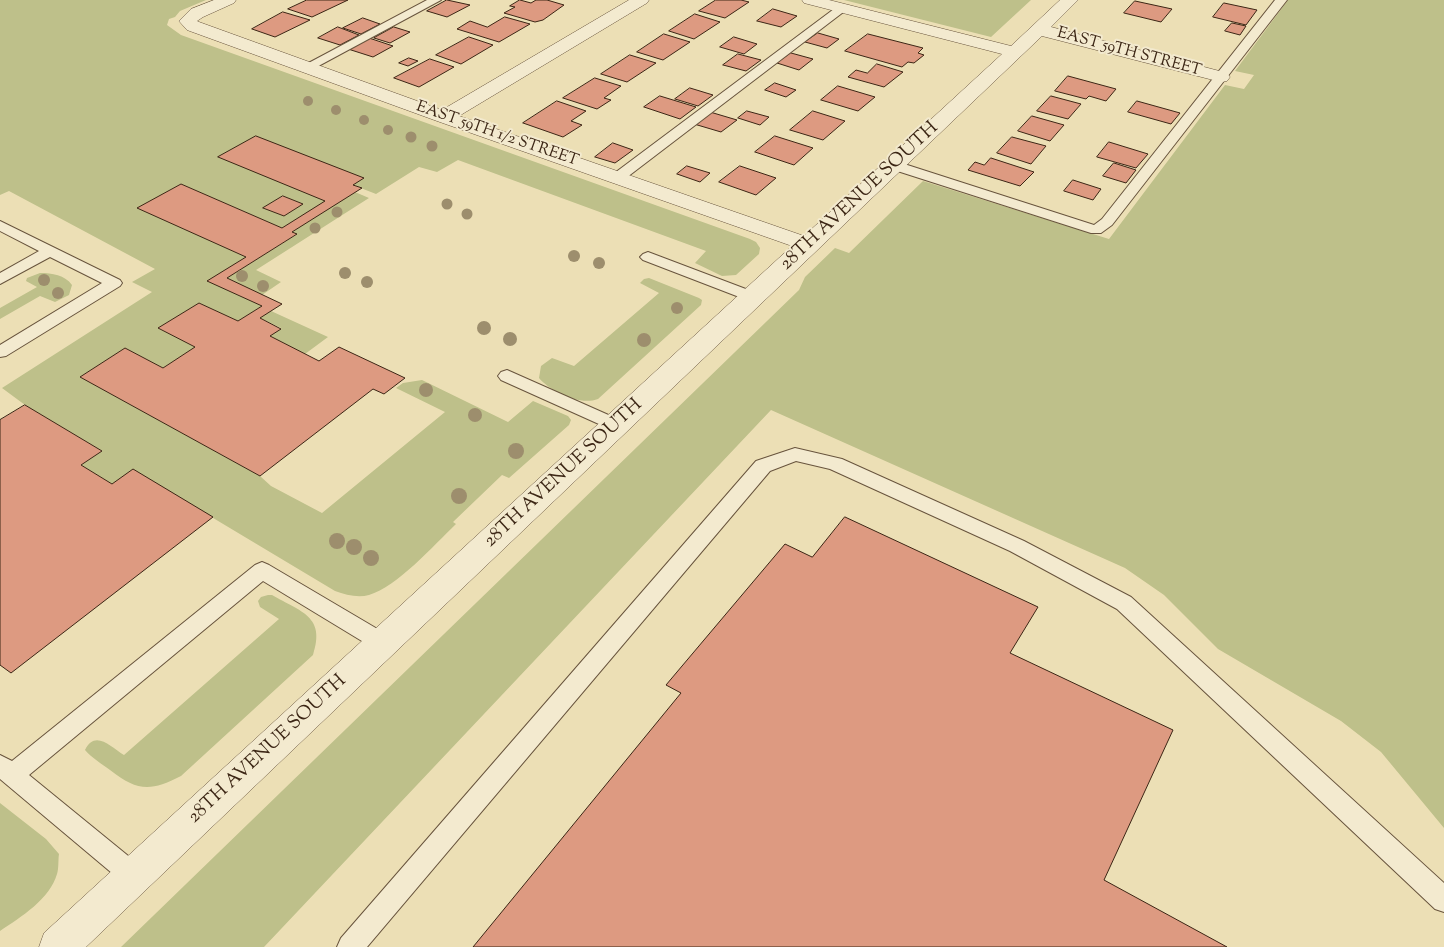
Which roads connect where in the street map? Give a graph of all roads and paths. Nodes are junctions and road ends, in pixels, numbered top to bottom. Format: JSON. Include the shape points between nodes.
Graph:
{"nodes":[{"id":1,"x":228,"y":0,"type":"edge"},
{"id":2,"x":435,"y":0,"type":"edge"},
{"id":3,"x":641,"y":0,"type":"edge"},
{"id":4,"x":810,"y":0,"type":"edge"},
{"id":5,"x":1070,"y":0,"type":"edge"},
{"id":6,"x":1281,"y":0,"type":"edge"},
{"id":7,"x":842,"y":8,"type":"junction"},
{"id":8,"x":1038,"y":29,"type":"junction"},
{"id":9,"x":1014,"y":52,"type":"junction"},
{"id":10,"x":307,"y":67,"type":"junction"},
{"id":11,"x":1221,"y":77,"type":"junction"},
{"id":12,"x":444,"y":117,"type":"junction"},
{"id":13,"x":893,"y":165,"type":"junction"},
{"id":14,"x":617,"y":178,"type":"junction"},
{"id":15,"x":0,"y":225,"type":"edge"},
{"id":16,"x":809,"y":245,"type":"junction"},
{"id":17,"x":50,"y":250,"type":"junction"},
{"id":18,"x":648,"y":257,"type":"dead end"},
{"id":19,"x":0,"y":279,"type":"edge"},
{"id":20,"x":753,"y":297,"type":"junction"},
{"id":21,"x":0,"y":352,"type":"edge"},
{"id":22,"x":506,"y":376,"type":"dead end"},
{"id":23,"x":616,"y":425,"type":"junction"},
{"id":24,"x":383,"y":643,"type":"junction"},
{"id":25,"x":6,"y":770,"type":"edge"},
{"id":26,"x":134,"y":876,"type":"junction"},
{"id":27,"x":1444,"y":900,"type":"edge"},
{"id":28,"x":58,"y":947,"type":"edge"},
{"id":29,"x":350,"y":947,"type":"edge"}],
"edges":[{"from":1,"to":10,"type":"street","name":"EAST 59TH 1/2 STREET","via":[[197,13],[187,21],[193,26]]},
{"from":2,"to":10,"type":"lane"},
{"from":3,"to":12,"type":"street"},
{"from":4,"to":7,"type":"street"},
{"from":5,"to":8,"type":"street","name":"28TH AVENUE SOUTH"},
{"from":6,"to":11,"type":"lane"},
{"from":7,"to":9,"type":"street"},
{"from":7,"to":14,"type":"lane"},
{"from":8,"to":9,"type":"street","name":"28TH AVENUE SOUTH"},
{"from":8,"to":11,"type":"street","name":"EAST 59TH STREET"},
{"from":9,"to":13,"type":"street","name":"28TH AVENUE SOUTH"},
{"from":10,"to":12,"type":"street","name":"EAST 59TH 1/2 STREET"},
{"from":11,"to":13,"type":"lane","via":[[1107,222],[1096,230]]},
{"from":12,"to":14,"type":"street","name":"EAST 59TH 1/2 STREET"},
{"from":13,"to":16,"type":"street","name":"28TH AVENUE SOUTH"},
{"from":14,"to":16,"type":"street","name":"EAST 59TH 1/2 STREET"},
{"from":15,"to":17,"type":"lane"},
{"from":16,"to":20,"type":"street","name":"28TH AVENUE SOUTH"},
{"from":17,"to":19,"type":"lane"},
{"from":17,"to":21,"type":"lane","via":[[114,283]]},
{"from":18,"to":20,"type":"lane"},
{"from":20,"to":23,"type":"street","name":"28TH AVENUE SOUTH"},
{"from":22,"to":23,"type":"lane"},
{"from":23,"to":24,"type":"street","name":"28TH AVENUE SOUTH"},
{"from":24,"to":25,"type":"lane","via":[[262,570]]},
{"from":24,"to":26,"type":"street","name":"28TH AVENUE SOUTH"},
{"from":25,"to":26,"type":"lane"},
{"from":26,"to":28,"type":"street","name":"28TH AVENUE SOUTH"},
{"from":27,"to":29,"type":"lane","via":[[1124,603],[1017,546],[835,464],[795,454],[763,466]]}]}
